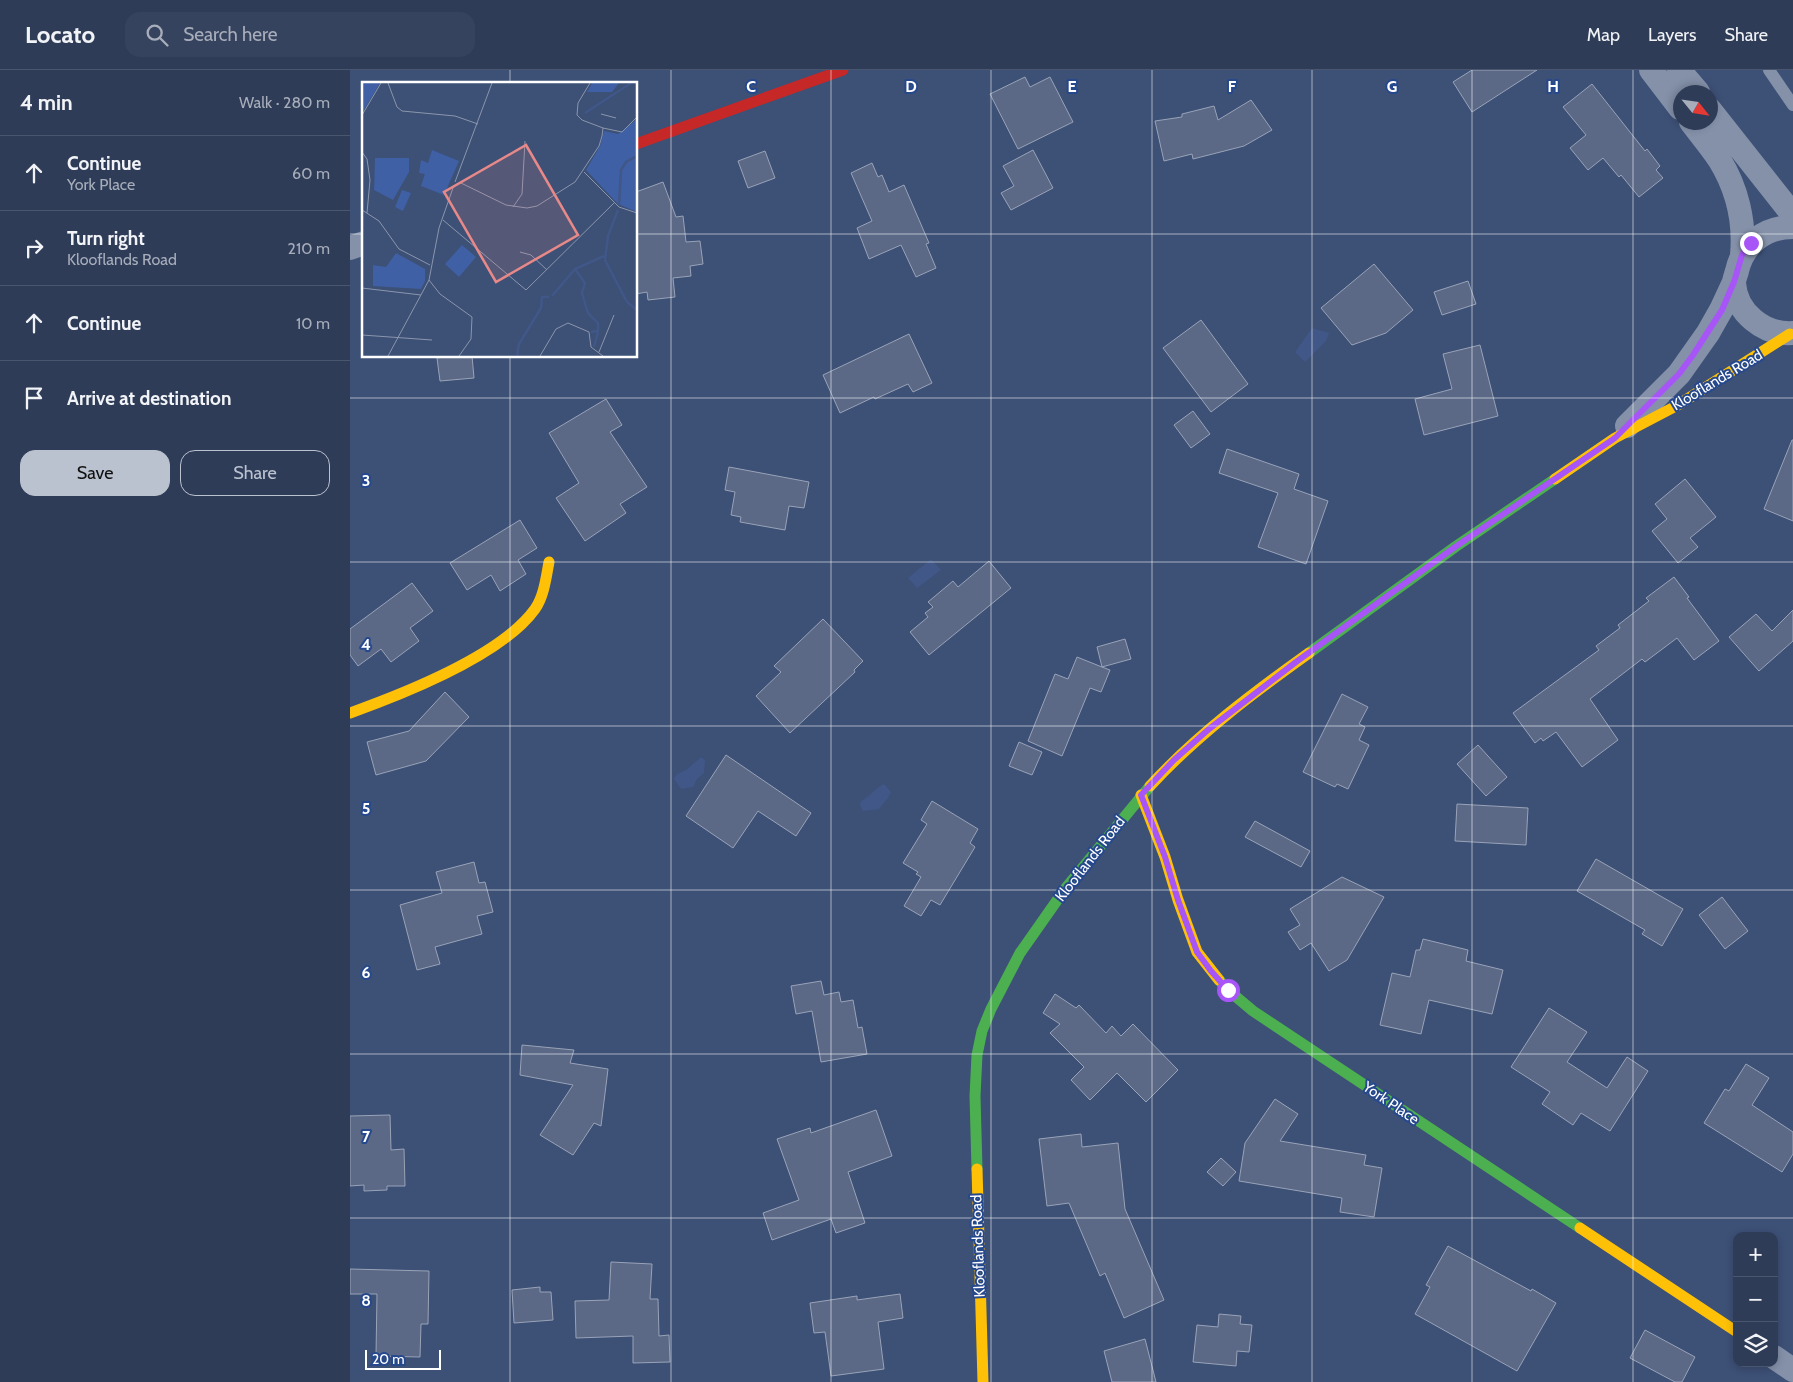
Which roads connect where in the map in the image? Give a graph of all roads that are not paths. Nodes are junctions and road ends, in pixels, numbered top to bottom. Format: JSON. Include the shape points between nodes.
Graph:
{"nodes":[{"id":1,"x":844,"y":70,"type":"edge"},
{"id":2,"x":1651,"y":70,"type":"edge"},
{"id":3,"x":1679,"y":70,"type":"edge"},
{"id":4,"x":1769,"y":70,"type":"edge"},
{"id":5,"x":1692,"y":85,"type":"edge"},
{"id":6,"x":1673,"y":99,"type":"edge"},
{"id":7,"x":1793,"y":105,"type":"edge"},
{"id":8,"x":1718,"y":120,"type":"edge"},
{"id":9,"x":1697,"y":130,"type":"edge"},
{"id":10,"x":638,"y":143,"type":"edge"},
{"id":11,"x":1793,"y":215,"type":"edge"},
{"id":12,"x":1793,"y":228,"type":"edge"},
{"id":13,"x":362,"y":244,"type":"edge"},
{"id":14,"x":350,"y":248,"type":"edge"},
{"id":15,"x":1742,"y":255,"type":"junction"},
{"id":16,"x":1734,"y":282,"type":"junction"},
{"id":17,"x":1791,"y":334,"type":"edge"},
{"id":18,"x":1615,"y":438,"type":"junction"},
{"id":19,"x":549,"y":562,"type":"dead end"},
{"id":20,"x":350,"y":713,"type":"edge"},
{"id":21,"x":1141,"y":795,"type":"junction"},
{"id":22,"x":1733,"y":1329,"type":"edge"},
{"id":23,"x":1778,"y":1360,"type":"edge"},
{"id":24,"x":1793,"y":1370,"type":"edge"},
{"id":25,"x":983,"y":1382,"type":"edge"}],
"edges":[{"from":1,"to":10,"type":"street"},
{"from":2,"to":6,"type":"street"},
{"from":3,"to":5,"type":"street"},
{"from":4,"to":7,"type":"lane"},
{"from":8,"to":11,"type":"street"},
{"from":9,"to":15,"type":"street","via":[[1720,160],[1736,196],[1742,230]]},
{"from":12,"to":15,"type":"street","via":[[1763,234]]},
{"from":13,"to":14,"type":"street"},
{"from":15,"to":16,"type":"street","name":"Klooflands Road"},
{"from":16,"to":17,"type":"street","via":[[1740,303],[1749,316],[1774,332]]},
{"from":16,"to":18,"type":"street","name":"Klooflands Road","via":[[1722,310],[1679,374]]},
{"from":17,"to":18,"type":"street","name":"Klooflands Road","via":[[1678,405]]},
{"from":18,"to":21,"type":"street","name":"Klooflands Road","via":[[1455,547],[1296,662],[1209,729]]},
{"from":19,"to":20,"type":"street","via":[[543,595],[524,623],[489,649],[427,681]]},
{"from":21,"to":22,"type":"street","name":"York Place","via":[[1197,952],[1228,990],[1253,1011]]},
{"from":21,"to":25,"type":"street","name":"Klooflands Road","via":[[1065,889],[1020,953],[982,1032],[974,1096]]},
{"from":23,"to":24,"type":"street"}]}
